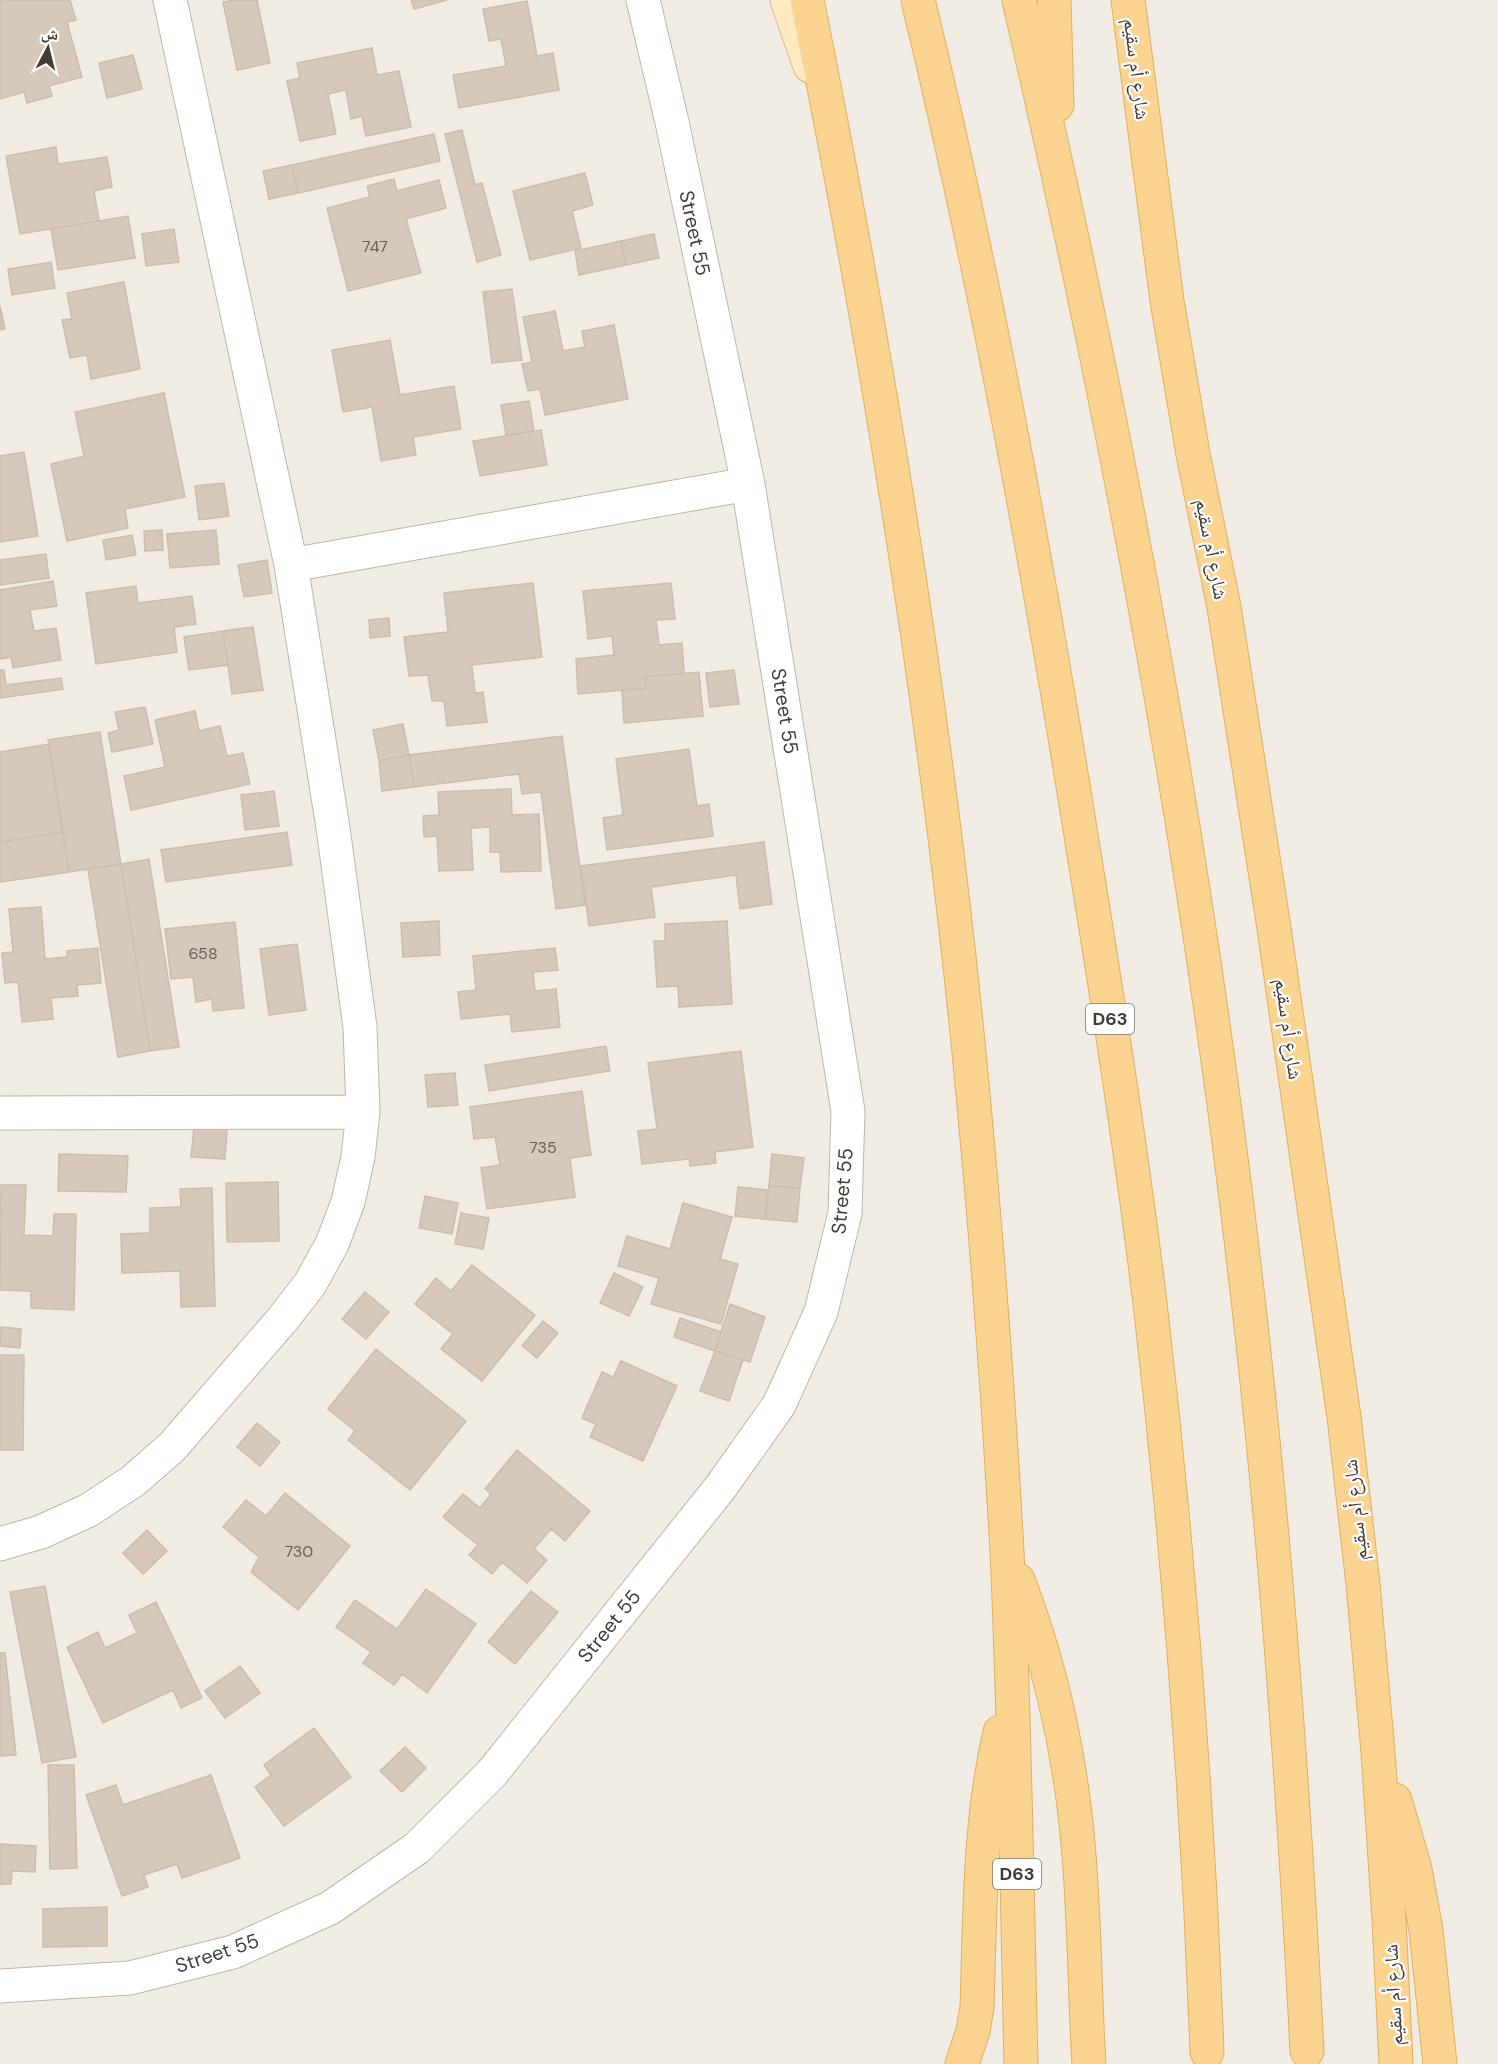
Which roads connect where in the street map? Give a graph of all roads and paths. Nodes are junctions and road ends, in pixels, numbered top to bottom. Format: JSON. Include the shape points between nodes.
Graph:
{"nodes":[{"id":1,"x":170,"y":0,"type":"edge"},
{"id":2,"x":643,"y":0,"type":"edge"},
{"id":3,"x":787,"y":0,"type":"edge"},
{"id":4,"x":807,"y":0,"type":"edge"},
{"id":5,"x":918,"y":0,"type":"edge"},
{"id":6,"x":1019,"y":0,"type":"edge"},
{"id":7,"x":1054,"y":0,"type":"edge"},
{"id":8,"x":1128,"y":0,"type":"edge"},
{"id":9,"x":832,"y":125,"type":"junction"},
{"id":10,"x":1056,"y":160,"type":"junction"},
{"id":11,"x":748,"y":484,"type":"junction"},
{"id":12,"x":291,"y":565,"type":"junction"},
{"id":13,"x":363,"y":1112,"type":"junction"},
{"id":14,"x":0,"y":1113,"type":"edge"},
{"id":15,"x":0,"y":1544,"type":"edge"},
{"id":16,"x":1006,"y":1550,"type":"junction"},
{"id":17,"x":1012,"y":1684,"type":"junction"},
{"id":18,"x":1378,"y":1752,"type":"junction"},
{"id":19,"x":0,"y":1986,"type":"edge"},
{"id":20,"x":1307,"y":2051,"type":"dead end"},
{"id":21,"x":1207,"y":2052,"type":"dead end"},
{"id":22,"x":962,"y":2064,"type":"edge"},
{"id":23,"x":1021,"y":2064,"type":"edge"},
{"id":24,"x":1089,"y":2064,"type":"edge"},
{"id":25,"x":1396,"y":2064,"type":"edge"},
{"id":26,"x":1440,"y":2064,"type":"edge"}],
"edges":[{"from":1,"to":12,"type":"street"},
{"from":2,"to":11,"type":"street","name":"Street 55"},
{"from":3,"to":9,"type":"main road"},
{"from":4,"to":9,"type":"main road","number":"D63"},
{"from":5,"to":21,"type":"main road","number":"D63","via":[[979,266],[1022,483],[1130,1151],[1175,1540],[1190,1723]]},
{"from":6,"to":10,"type":"main road"},
{"from":7,"to":10,"type":"main road"},
{"from":8,"to":18,"type":"main road","name":"شارع أم سقيم","via":[[1167,300],[1224,607],[1321,1250],[1344,1417]]},
{"from":9,"to":16,"type":"main road","number":"D63","via":[[920,639],[948,864],[975,1113]]},
{"from":10,"to":20,"type":"main road","via":[[1151,641],[1221,1082],[1246,1281],[1287,1704]]},
{"from":11,"to":12,"type":"street"},
{"from":11,"to":19,"type":"street","name":"Street 55","via":[[848,1111],[845,1213],[821,1312],[779,1405],[720,1488],[492,1773],[417,1848],[330,1908],[233,1952],[130,1978]]},
{"from":12,"to":13,"type":"street","via":[[360,1027]]},
{"from":13,"to":14,"type":"street"},
{"from":13,"to":15,"type":"street","via":[[348,1202],[332,1244],[310,1284],[282,1320],[172,1447],[133,1482],[89,1510],[41,1532]]},
{"from":16,"to":17,"type":"main road","number":"D63"},
{"from":16,"to":24,"type":"main road","via":[[1044,1657],[1069,1768],[1079,1858]]},
{"from":17,"to":22,"type":"main road","via":[[987,1800],[980,1879],[977,2007]]},
{"from":17,"to":23,"type":"main road","number":"D63"},
{"from":18,"to":25,"type":"main road","name":"شارع أم سقيم"},
{"from":18,"to":26,"type":"main road","via":[[1415,1869],[1426,1930]]}]}
